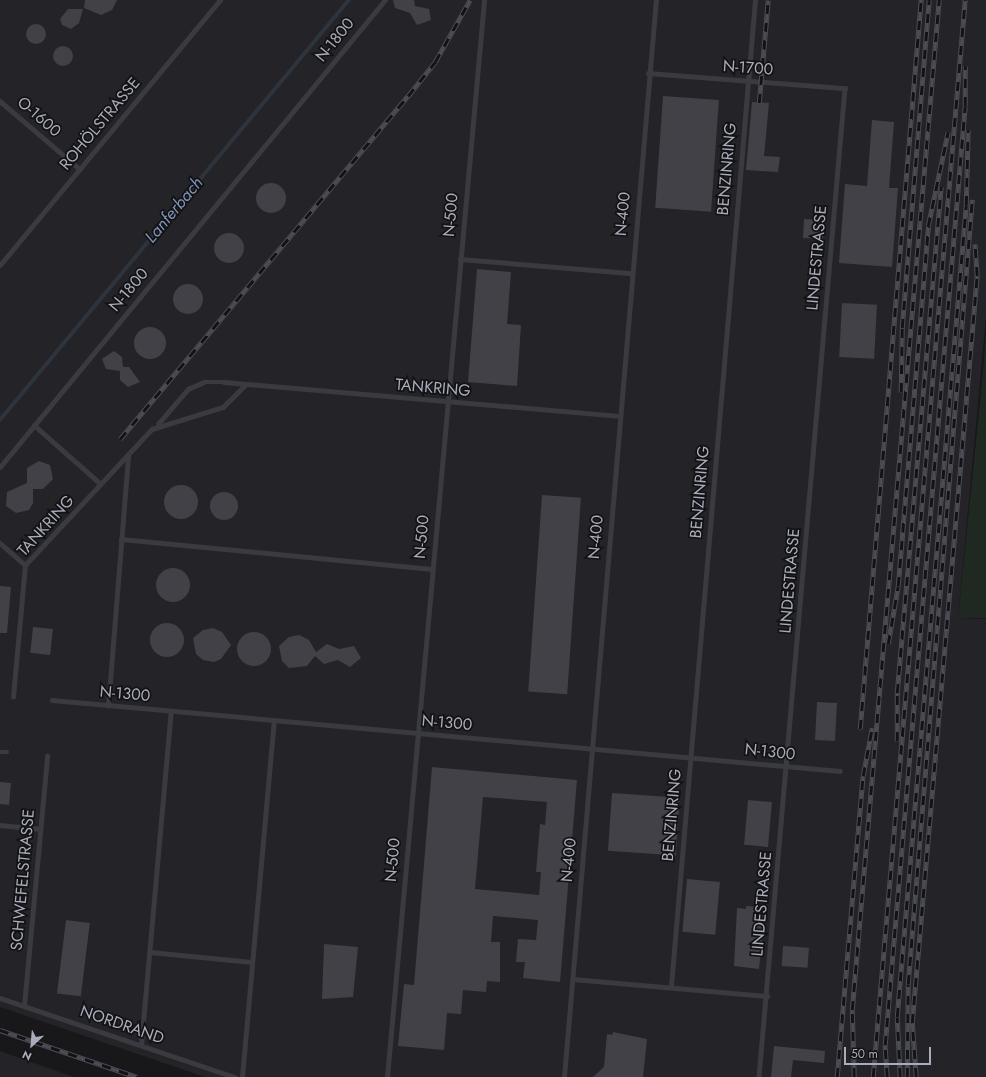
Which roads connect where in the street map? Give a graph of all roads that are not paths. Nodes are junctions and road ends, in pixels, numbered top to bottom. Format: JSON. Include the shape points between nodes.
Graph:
{"nodes":[{"id":1,"x":220,"y":0,"type":"edge"},
{"id":2,"x":385,"y":0,"type":"edge"},
{"id":3,"x":484,"y":0,"type":"edge"},
{"id":4,"x":656,"y":0,"type":"edge"},
{"id":5,"x":755,"y":0,"type":"edge"},
{"id":6,"x":648,"y":73,"type":"junction"},
{"id":7,"x":748,"y":81,"type":"junction"},
{"id":8,"x":845,"y":88,"type":"joint"},
{"id":9,"x":0,"y":101,"type":"edge"},
{"id":10,"x":80,"y":169,"type":"junction"},
{"id":11,"x":460,"y":259,"type":"junction"},
{"id":12,"x":0,"y":265,"type":"edge"},
{"id":13,"x":631,"y":273,"type":"junction"},
{"id":14,"x":245,"y":385,"type":"junction"},
{"id":15,"x":447,"y":403,"type":"junction"},
{"id":16,"x":619,"y":416,"type":"junction"},
{"id":17,"x":158,"y":424,"type":"junction"},
{"id":18,"x":34,"y":425,"type":"junction"},
{"id":19,"x":128,"y":454,"type":"junction"},
{"id":20,"x":0,"y":466,"type":"edge"},
{"id":21,"x":101,"y":484,"type":"junction"},
{"id":22,"x":121,"y":539,"type":"junction"},
{"id":23,"x":0,"y":543,"type":"edge"},
{"id":24,"x":25,"y":565,"type":"junction"},
{"id":25,"x":432,"y":569,"type":"junction"},
{"id":26,"x":13,"y":697,"type":"dead end"},
{"id":27,"x":52,"y":700,"type":"dead end"},
{"id":28,"x":108,"y":706,"type":"junction"},
{"id":29,"x":171,"y":712,"type":"junction"},
{"id":30,"x":274,"y":721,"type":"junction"},
{"id":31,"x":418,"y":734,"type":"junction"},
{"id":32,"x":591,"y":747,"type":"junction"},
{"id":33,"x":0,"y":752,"type":"edge"},
{"id":34,"x":6,"y":752,"type":"dead end"},
{"id":35,"x":47,"y":756,"type":"dead end"},
{"id":36,"x":690,"y":757,"type":"junction"},
{"id":37,"x":787,"y":767,"type":"junction"},
{"id":38,"x":840,"y":771,"type":"dead end"},
{"id":39,"x":0,"y":825,"type":"edge"},
{"id":40,"x":40,"y":829,"type":"junction"},
{"id":41,"x":150,"y":952,"type":"junction"},
{"id":42,"x":252,"y":962,"type":"junction"},
{"id":43,"x":573,"y":979,"type":"junction"},
{"id":44,"x":671,"y":986,"type":"junction"},
{"id":45,"x":766,"y":996,"type":"junction"},
{"id":46,"x":0,"y":998,"type":"edge"},
{"id":47,"x":24,"y":1006,"type":"junction"},
{"id":48,"x":141,"y":1045,"type":"junction"},
{"id":49,"x":236,"y":1077,"type":"edge"},
{"id":50,"x":242,"y":1077,"type":"edge"},
{"id":51,"x":387,"y":1077,"type":"edge"},
{"id":52,"x":564,"y":1077,"type":"edge"},
{"id":53,"x":759,"y":1077,"type":"edge"}],
"edges":[{"from":1,"to":10,"type":"lane","name":"ROHÖLSTRASSE"},
{"from":2,"to":18,"type":"lane","name":"N-1800"},
{"from":3,"to":11,"type":"lane","name":"N-500"},
{"from":4,"to":6,"type":"lane","name":"N-400"},
{"from":5,"to":7,"type":"lane","name":"BENZINRING"},
{"from":6,"to":7,"type":"lane","name":"N-1700"},
{"from":6,"to":13,"type":"lane","name":"N-400"},
{"from":7,"to":8,"type":"lane","name":"N-1700"},
{"from":7,"to":36,"type":"lane","name":"BENZINRING"},
{"from":8,"to":37,"type":"lane","name":"LINDESTRASSE"},
{"from":9,"to":10,"type":"lane","name":"O-1600"},
{"from":10,"to":12,"type":"lane","name":"ROHÖLSTRASSE"},
{"from":11,"to":13,"type":"lane"},
{"from":11,"to":15,"type":"lane","name":"N-500"},
{"from":13,"to":16,"type":"lane","name":"N-400"},
{"from":14,"to":15,"type":"lane","name":"TANKRING"},
{"from":14,"to":17,"type":"lane","via":[[223,407]]},
{"from":14,"to":17,"type":"lane","name":"TANKRING","via":[[204,382],[188,389]]},
{"from":15,"to":16,"type":"lane","name":"TANKRING"},
{"from":15,"to":25,"type":"lane","name":"N-500"},
{"from":16,"to":32,"type":"lane","name":"N-400"},
{"from":17,"to":19,"type":"lane","name":"TANKRING"},
{"from":18,"to":20,"type":"lane","name":"N-1800"},
{"from":18,"to":21,"type":"lane"},
{"from":19,"to":21,"type":"lane","name":"TANKRING"},
{"from":19,"to":22,"type":"lane"},
{"from":21,"to":24,"type":"lane","name":"TANKRING"},
{"from":22,"to":25,"type":"lane"},
{"from":22,"to":28,"type":"lane"},
{"from":23,"to":24,"type":"lane"},
{"from":24,"to":26,"type":"lane","name":"TANKRING"},
{"from":25,"to":31,"type":"lane","name":"N-500"},
{"from":27,"to":28,"type":"lane","name":"N-1300"},
{"from":28,"to":29,"type":"lane","name":"N-1300"},
{"from":29,"to":30,"type":"lane","name":"N-1300"},
{"from":29,"to":41,"type":"lane"},
{"from":30,"to":31,"type":"lane","name":"N-1300"},
{"from":30,"to":42,"type":"lane"},
{"from":31,"to":32,"type":"lane","name":"N-1300"},
{"from":31,"to":51,"type":"lane","name":"N-500"},
{"from":32,"to":36,"type":"lane","name":"N-1300"},
{"from":32,"to":43,"type":"lane","name":"N-400"},
{"from":33,"to":34,"type":"lane"},
{"from":35,"to":40,"type":"lane","name":"SCHWEFELSTRASSE"},
{"from":36,"to":37,"type":"lane","name":"N-1300"},
{"from":36,"to":44,"type":"lane","name":"BENZINRING"},
{"from":37,"to":38,"type":"lane","name":"N-1300"},
{"from":37,"to":45,"type":"lane","name":"LINDESTRASSE"},
{"from":39,"to":40,"type":"lane"},
{"from":40,"to":47,"type":"lane","name":"SCHWEFELSTRASSE"},
{"from":41,"to":42,"type":"lane"},
{"from":41,"to":48,"type":"lane"},
{"from":42,"to":50,"type":"lane"},
{"from":43,"to":44,"type":"lane"},
{"from":43,"to":52,"type":"lane","name":"N-400"},
{"from":44,"to":45,"type":"lane"},
{"from":45,"to":53,"type":"lane","name":"LINDESTRASSE"},
{"from":46,"to":47,"type":"lane","name":"NORDRAND"},
{"from":47,"to":48,"type":"lane","name":"NORDRAND"},
{"from":48,"to":49,"type":"lane","name":"NORDRAND"}]}
